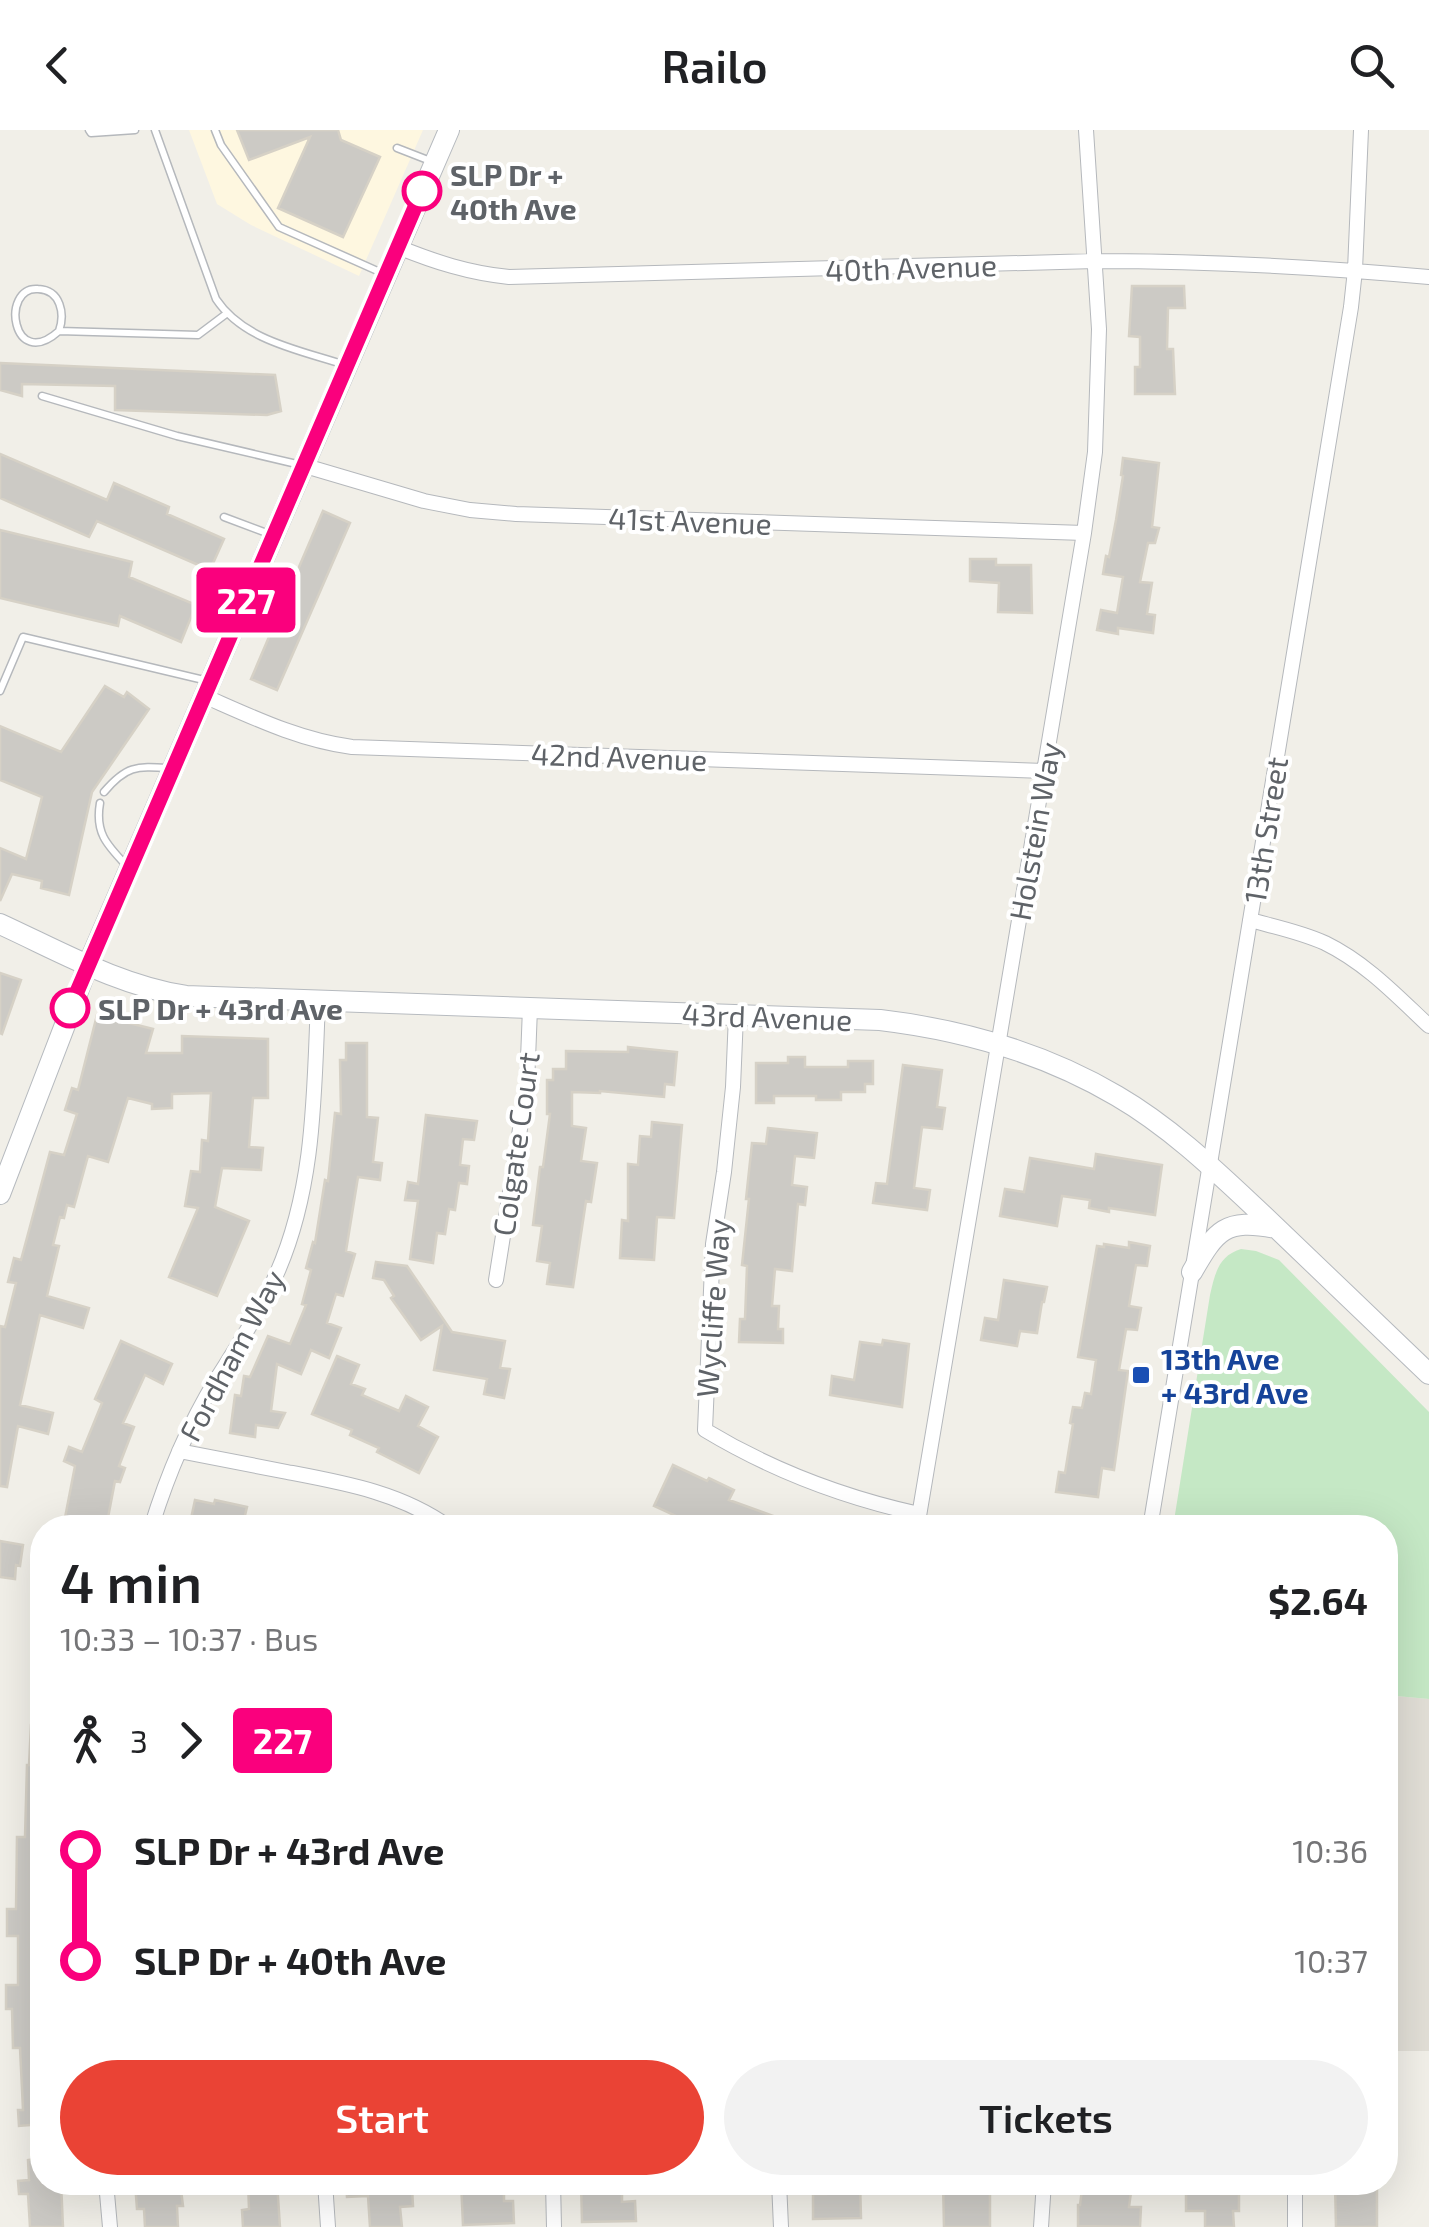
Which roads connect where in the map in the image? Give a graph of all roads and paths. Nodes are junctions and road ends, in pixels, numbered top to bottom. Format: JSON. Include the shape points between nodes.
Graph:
{"nodes":[{"id":1,"x":88,"y":130,"type":"edge"},
{"id":2,"x":135,"y":130,"type":"edge"},
{"id":3,"x":155,"y":130,"type":"edge"},
{"id":4,"x":215,"y":130,"type":"edge"},
{"id":5,"x":449,"y":130,"type":"edge"},
{"id":6,"x":1086,"y":130,"type":"edge"},
{"id":7,"x":1361,"y":130,"type":"edge"},
{"id":8,"x":397,"y":148,"type":"dead end"},
{"id":9,"x":434,"y":163,"type":"junction"},
{"id":10,"x":398,"y":247,"type":"junction"},
{"id":11,"x":1096,"y":262,"type":"junction"},
{"id":12,"x":1356,"y":270,"type":"junction"},
{"id":13,"x":386,"y":275,"type":"junction"},
{"id":14,"x":1429,"y":277,"type":"edge"},
{"id":15,"x":226,"y":314,"type":"junction"},
{"id":16,"x":59,"y":331,"type":"junction"},
{"id":17,"x":346,"y":366,"type":"junction"},
{"id":18,"x":42,"y":396,"type":"dead end"},
{"id":19,"x":302,"y":465,"type":"junction"},
{"id":20,"x":224,"y":517,"type":"dead end"},
{"id":21,"x":1084,"y":533,"type":"junction"},
{"id":22,"x":273,"y":536,"type":"junction"},
{"id":23,"x":207,"y":689,"type":"junction"},
{"id":24,"x":0,"y":691,"type":"edge"},
{"id":25,"x":173,"y":768,"type":"junction"},
{"id":26,"x":1044,"y":771,"type":"junction"},
{"id":27,"x":104,"y":792,"type":"dead end"},
{"id":28,"x":100,"y":803,"type":"dead end"},
{"id":29,"x":129,"y":869,"type":"junction"},
{"id":30,"x":1250,"y":920,"type":"junction"},
{"id":31,"x":0,"y":924,"type":"edge"},
{"id":32,"x":88,"y":965,"type":"junction"},
{"id":33,"x":318,"y":1001,"type":"junction"},
{"id":34,"x":530,"y":1008,"type":"junction"},
{"id":35,"x":736,"y":1015,"type":"junction"},
{"id":36,"x":1429,"y":1026,"type":"edge"},
{"id":37,"x":998,"y":1043,"type":"junction"},
{"id":38,"x":1210,"y":1165,"type":"junction"},
{"id":39,"x":0,"y":1194,"type":"edge"},
{"id":40,"x":1276,"y":1228,"type":"junction"},
{"id":41,"x":1192,"y":1272,"type":"junction"},
{"id":42,"x":496,"y":1280,"type":"dead end"},
{"id":43,"x":1429,"y":1374,"type":"edge"},
{"id":44,"x":179,"y":1451,"type":"junction"},
{"id":45,"x":156,"y":1515,"type":"edge"},
{"id":46,"x":433,"y":1515,"type":"edge"},
{"id":47,"x":902,"y":1515,"type":"edge"},
{"id":48,"x":919,"y":1515,"type":"edge"},
{"id":49,"x":1152,"y":1515,"type":"edge"},
{"id":50,"x":107,"y":2195,"type":"edge"},
{"id":51,"x":326,"y":2195,"type":"edge"},
{"id":52,"x":553,"y":2195,"type":"edge"},
{"id":53,"x":780,"y":2195,"type":"edge"},
{"id":54,"x":1043,"y":2195,"type":"edge"},
{"id":55,"x":1295,"y":2195,"type":"edge"},
{"id":56,"x":110,"y":2227,"type":"edge"},
{"id":57,"x":328,"y":2227,"type":"edge"},
{"id":58,"x":554,"y":2227,"type":"edge"},
{"id":59,"x":781,"y":2227,"type":"edge"},
{"id":60,"x":1041,"y":2227,"type":"edge"},
{"id":61,"x":1295,"y":2227,"type":"edge"}],
"edges":[{"from":1,"to":2,"type":"lane"},
{"from":3,"to":15,"type":"lane"},
{"from":4,"to":13,"type":"lane","via":[[279,227]]},
{"from":5,"to":9,"type":"street"},
{"from":6,"to":11,"type":"street","name":"Holstein Way"},
{"from":7,"to":12,"type":"street","name":"13th Street"},
{"from":8,"to":9,"type":"lane"},
{"from":9,"to":10,"type":"street"},
{"from":10,"to":11,"type":"street","name":"40th Avenue","via":[[449,267],[509,277]]},
{"from":10,"to":13,"type":"street"},
{"from":11,"to":12,"type":"street","name":"40th Avenue"},
{"from":11,"to":21,"type":"street","name":"Holstein Way","via":[[1099,399]]},
{"from":12,"to":14,"type":"street","name":"40th Avenue"},
{"from":12,"to":30,"type":"street","name":"13th Street"},
{"from":13,"to":17,"type":"street"},
{"from":15,"to":16,"type":"lane","via":[[198,335]]},
{"from":15,"to":17,"type":"lane","via":[[255,334]]},
{"from":16,"to":16,"type":"lane","via":[[63,318],[52,293],[38,289],[14,301],[12,328],[22,338],[48,340]]},
{"from":17,"to":19,"type":"street"},
{"from":18,"to":19,"type":"lane"},
{"from":19,"to":21,"type":"street","name":"41st Avenue","via":[[424,501],[516,514]]},
{"from":19,"to":22,"type":"street"},
{"from":20,"to":22,"type":"lane"},
{"from":21,"to":26,"type":"street","name":"Holstein Way"},
{"from":22,"to":23,"type":"street"},
{"from":23,"to":24,"type":"lane","via":[[23,637]]},
{"from":23,"to":25,"type":"street"},
{"from":23,"to":26,"type":"street","name":"42nd Avenue","via":[[296,736],[352,747]]},
{"from":25,"to":27,"type":"lane","via":[[136,766]]},
{"from":25,"to":29,"type":"street"},
{"from":26,"to":37,"type":"street","name":"Holstein Way"},
{"from":28,"to":29,"type":"lane","via":[[103,840]]},
{"from":29,"to":32,"type":"street"},
{"from":30,"to":36,"type":"street","via":[[1295,931],[1353,959]]},
{"from":30,"to":38,"type":"street","name":"13th Street"},
{"from":31,"to":32,"type":"street","name":"43rd Avenue"},
{"from":32,"to":33,"type":"street","name":"43rd Avenue","via":[[172,994]]},
{"from":32,"to":39,"type":"street"},
{"from":33,"to":34,"type":"street","name":"43rd Avenue"},
{"from":33,"to":44,"type":"street","name":"Fordham Way","via":[[309,1154],[292,1232],[265,1299]]},
{"from":34,"to":35,"type":"street","name":"43rd Avenue"},
{"from":34,"to":42,"type":"street","name":"Colgate Court","via":[[528,1084]]},
{"from":35,"to":37,"type":"street","name":"43rd Avenue","via":[[880,1020]]},
{"from":35,"to":47,"type":"street","name":"Wycliffe Way","via":[[713,1244],[705,1430],[801,1480]]},
{"from":37,"to":38,"type":"street","name":"43rd Avenue","via":[[1118,1097]]},
{"from":37,"to":48,"type":"street","name":"Holstein Way"},
{"from":38,"to":40,"type":"street","name":"43rd Avenue"},
{"from":38,"to":41,"type":"street","name":"13th Street"},
{"from":40,"to":41,"type":"street","via":[[1244,1225],[1218,1232]]},
{"from":40,"to":43,"type":"street","name":"43rd Avenue"},
{"from":41,"to":49,"type":"street","name":"13th Street"},
{"from":44,"to":45,"type":"street","name":"Fordham Way"},
{"from":44,"to":46,"type":"street","via":[[373,1490]]},
{"from":50,"to":56,"type":"street"},
{"from":51,"to":57,"type":"street"},
{"from":52,"to":58,"type":"street"},
{"from":53,"to":59,"type":"street"},
{"from":54,"to":60,"type":"street"},
{"from":55,"to":61,"type":"street"}]}
